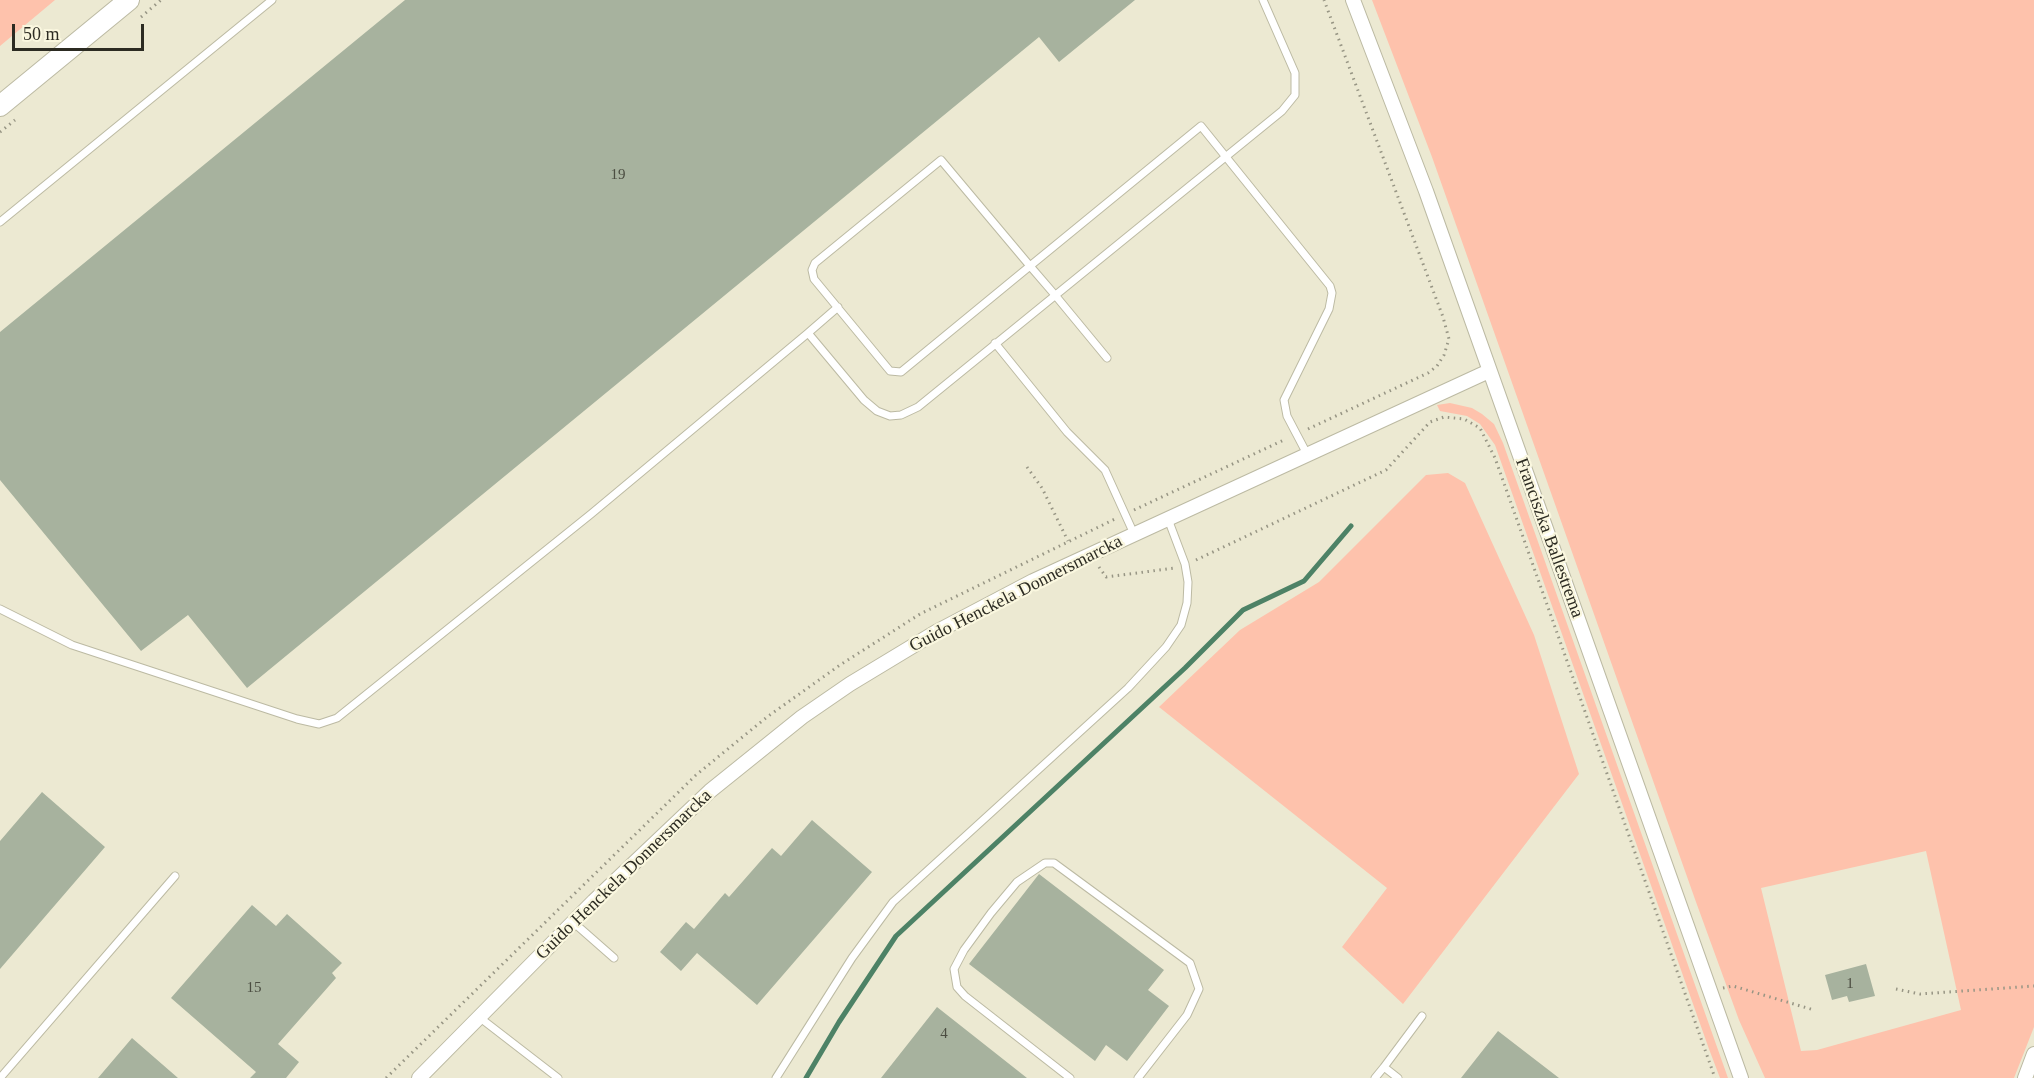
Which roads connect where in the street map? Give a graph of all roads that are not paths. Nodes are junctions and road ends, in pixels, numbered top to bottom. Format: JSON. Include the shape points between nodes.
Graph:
{"nodes":[{"id":1,"x":129,"y":0,"type":"edge"},
{"id":2,"x":272,"y":0,"type":"edge"},
{"id":3,"x":1263,"y":0,"type":"edge"},
{"id":4,"x":1353,"y":0,"type":"edge"},
{"id":5,"x":0,"y":106,"type":"edge"},
{"id":6,"x":1226,"y":156,"type":"junction"},
{"id":7,"x":0,"y":222,"type":"edge"},
{"id":8,"x":1030,"y":266,"type":"junction"},
{"id":9,"x":1054,"y":295,"type":"junction"},
{"id":10,"x":838,"y":308,"type":"junction"},
{"id":11,"x":808,"y":333,"type":"junction"},
{"id":12,"x":994,"y":343,"type":"junction"},
{"id":13,"x":1107,"y":358,"type":"dead end"},
{"id":14,"x":1489,"y":370,"type":"junction"},
{"id":15,"x":1307,"y":454,"type":"junction"},
{"id":16,"x":1168,"y":519,"type":"junction"},
{"id":17,"x":1134,"y":534,"type":"junction"},
{"id":18,"x":0,"y":609,"type":"edge"},
{"id":19,"x":175,"y":876,"type":"dead end"},
{"id":20,"x":573,"y":922,"type":"junction"},
{"id":21,"x":614,"y":958,"type":"dead end"},
{"id":22,"x":1422,"y":1016,"type":"dead end"},
{"id":23,"x":479,"y":1017,"type":"junction"},
{"id":24,"x":2034,"y":1054,"type":"edge"},
{"id":25,"x":1384,"y":1067,"type":"junction"},
{"id":26,"x":0,"y":1078,"type":"edge"},
{"id":27,"x":419,"y":1078,"type":"edge"},
{"id":28,"x":558,"y":1078,"type":"edge"},
{"id":29,"x":776,"y":1078,"type":"edge"},
{"id":30,"x":1070,"y":1078,"type":"edge"},
{"id":31,"x":1138,"y":1078,"type":"edge"},
{"id":32,"x":1375,"y":1078,"type":"edge"},
{"id":33,"x":1398,"y":1078,"type":"edge"},
{"id":34,"x":1741,"y":1078,"type":"edge"},
{"id":35,"x":2025,"y":1078,"type":"edge"}],
"edges":[{"from":1,"to":5,"type":"street"},
{"from":2,"to":7,"type":"lane"},
{"from":3,"to":6,"type":"lane","via":[[1295,74],[1295,95],[1282,111]]},
{"from":4,"to":14,"type":"street","name":"Franciszka Ballestrema"},
{"from":6,"to":8,"type":"lane","via":[[1201,126]]},
{"from":6,"to":9,"type":"lane"},
{"from":6,"to":15,"type":"lane","via":[[1327,280],[1332,293],[1329,309],[1284,400],[1287,416]]},
{"from":8,"to":9,"type":"lane"},
{"from":8,"to":10,"type":"lane","via":[[901,372],[890,371]]},
{"from":8,"to":10,"type":"lane","via":[[941,159],[815,263],[814,279]]},
{"from":9,"to":12,"type":"lane"},
{"from":9,"to":13,"type":"lane"},
{"from":10,"to":11,"type":"lane"},
{"from":11,"to":12,"type":"lane","via":[[864,400],[890,416],[918,407]]},
{"from":11,"to":18,"type":"lane","via":[[337,718],[319,724],[297,719],[72,645]]},
{"from":12,"to":17,"type":"lane","via":[[1067,432],[1105,470]]},
{"from":14,"to":15,"type":"street","name":"Guido Henckela Donnersmarcka"},
{"from":14,"to":34,"type":"street","name":"Franciszka Ballestrema"},
{"from":15,"to":16,"type":"street","name":"Guido Henckela Donnersmarcka"},
{"from":16,"to":17,"type":"street","name":"Guido Henckela Donnersmarcka"},
{"from":16,"to":29,"type":"lane","via":[[1188,582],[1181,625],[1166,647],[1128,688],[893,902],[852,958]]},
{"from":17,"to":20,"type":"street","name":"Guido Henckela Donnersmarcka","via":[[981,607],[896,655],[802,717],[710,791]]},
{"from":19,"to":26,"type":"lane"},
{"from":20,"to":21,"type":"lane"},
{"from":20,"to":23,"type":"street","name":"Guido Henckela Donnersmarcka"},
{"from":22,"to":25,"type":"lane"},
{"from":23,"to":27,"type":"street","name":"Guido Henckela Donnersmarcka"},
{"from":23,"to":28,"type":"lane"},
{"from":24,"to":35,"type":"street"},
{"from":25,"to":32,"type":"lane"},
{"from":25,"to":33,"type":"lane"},
{"from":30,"to":31,"type":"lane","via":[[965,996],[957,987],[954,969],[990,913],[1017,882],[1045,863],[1054,863],[1190,963],[1199,989],[1187,1015]]}]}
